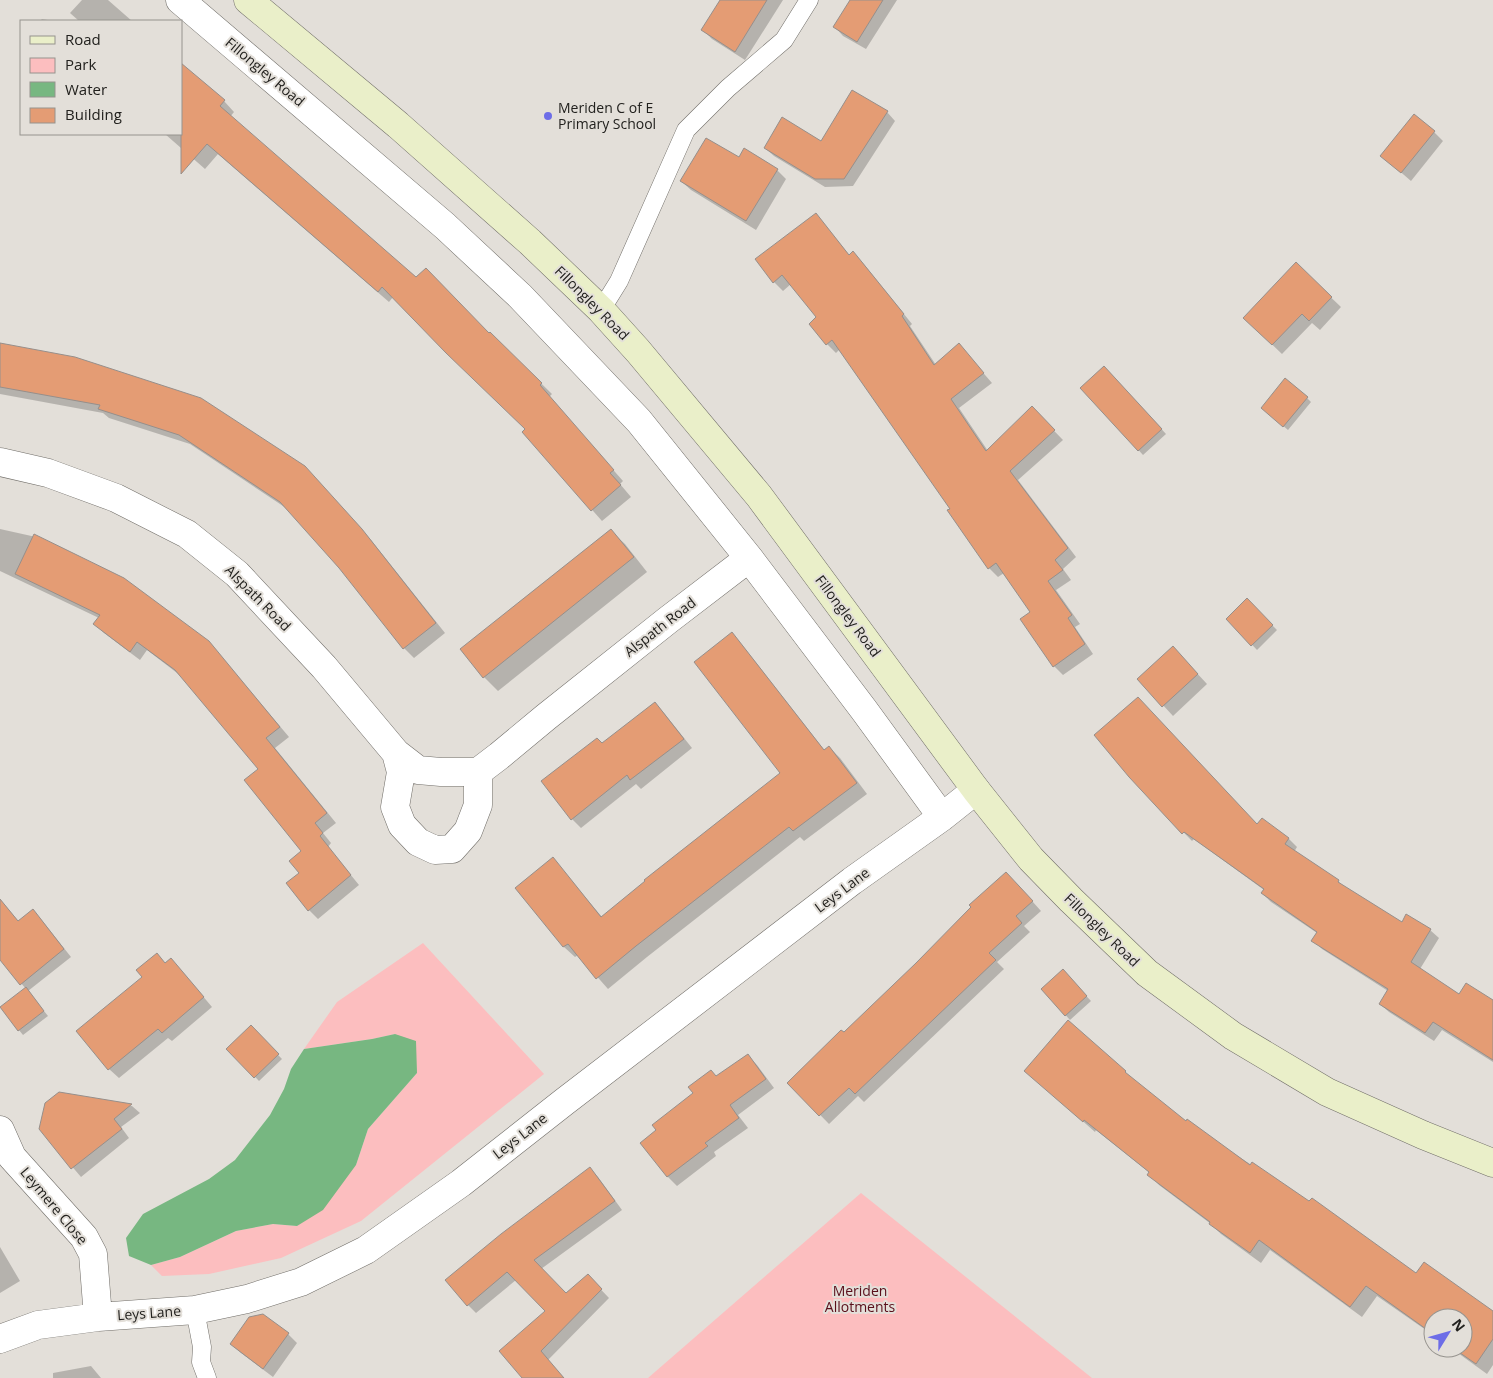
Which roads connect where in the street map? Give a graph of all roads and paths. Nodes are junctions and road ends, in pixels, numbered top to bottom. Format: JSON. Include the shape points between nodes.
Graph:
{"nodes":[{"id":1,"x":180,"y":0,"type":"edge"},
{"id":2,"x":248,"y":0,"type":"edge"},
{"id":3,"x":809,"y":0,"type":"edge"},
{"id":4,"x":601,"y":310,"type":"junction"},
{"id":5,"x":0,"y":462,"type":"edge"},
{"id":6,"x":749,"y":558,"type":"junction"},
{"id":7,"x":396,"y":753,"type":"junction"},
{"id":8,"x":478,"y":772,"type":"junction"},
{"id":9,"x":976,"y":790,"type":"junction"},
{"id":10,"x":942,"y":817,"type":"junction"},
{"id":11,"x":0,"y":1130,"type":"edge"},
{"id":12,"x":1493,"y":1163,"type":"edge"},
{"id":13,"x":195,"y":1310,"type":"junction"},
{"id":14,"x":98,"y":1316,"type":"junction"},
{"id":15,"x":0,"y":1339,"type":"edge"},
{"id":16,"x":207,"y":1378,"type":"edge"}],
"edges":[{"from":1,"to":6,"type":"street","name":"Fillongley Road","via":[[445,226],[520,296],[638,421]]},
{"from":2,"to":4,"type":"main road","name":"Fillongley Road","via":[[398,125]]},
{"from":3,"to":4,"type":"lane","via":[[784,40],[728,88],[686,130],[619,281]]},
{"from":4,"to":9,"type":"main road","name":"Fillongley Road","via":[[759,496]]},
{"from":5,"to":7,"type":"street","name":"Alspath Road","via":[[48,473],[116,498],[186,534],[237,574],[324,667]]},
{"from":6,"to":8,"type":"street","name":"Alspath Road"},
{"from":6,"to":10,"type":"street","name":"Fillongley Road"},
{"from":7,"to":8,"type":"street","name":"Alspath Road","via":[[418,770]]},
{"from":7,"to":8,"type":"street","via":[[401,772],[395,808],[402,825],[418,842],[436,850],[452,849],[468,831],[478,805]]},
{"from":9,"to":10,"type":"street","name":"Leys Lane"},
{"from":9,"to":12,"type":"main road","name":"Fillongley Road","via":[[1031,858],[1147,973],[1226,1030],[1327,1092],[1423,1136]]},
{"from":10,"to":13,"type":"street","name":"Leys Lane","via":[[852,881],[461,1183],[366,1250],[301,1282]]},
{"from":11,"to":14,"type":"street","name":"Leymere Close","via":[[12,1157],[84,1237],[93,1254]]},
{"from":13,"to":14,"type":"street","name":"Leys Lane"},
{"from":13,"to":16,"type":"lane","via":[[202,1347],[201,1362]]},
{"from":14,"to":15,"type":"street","name":"Leys Lane","via":[[38,1325]]}]}
